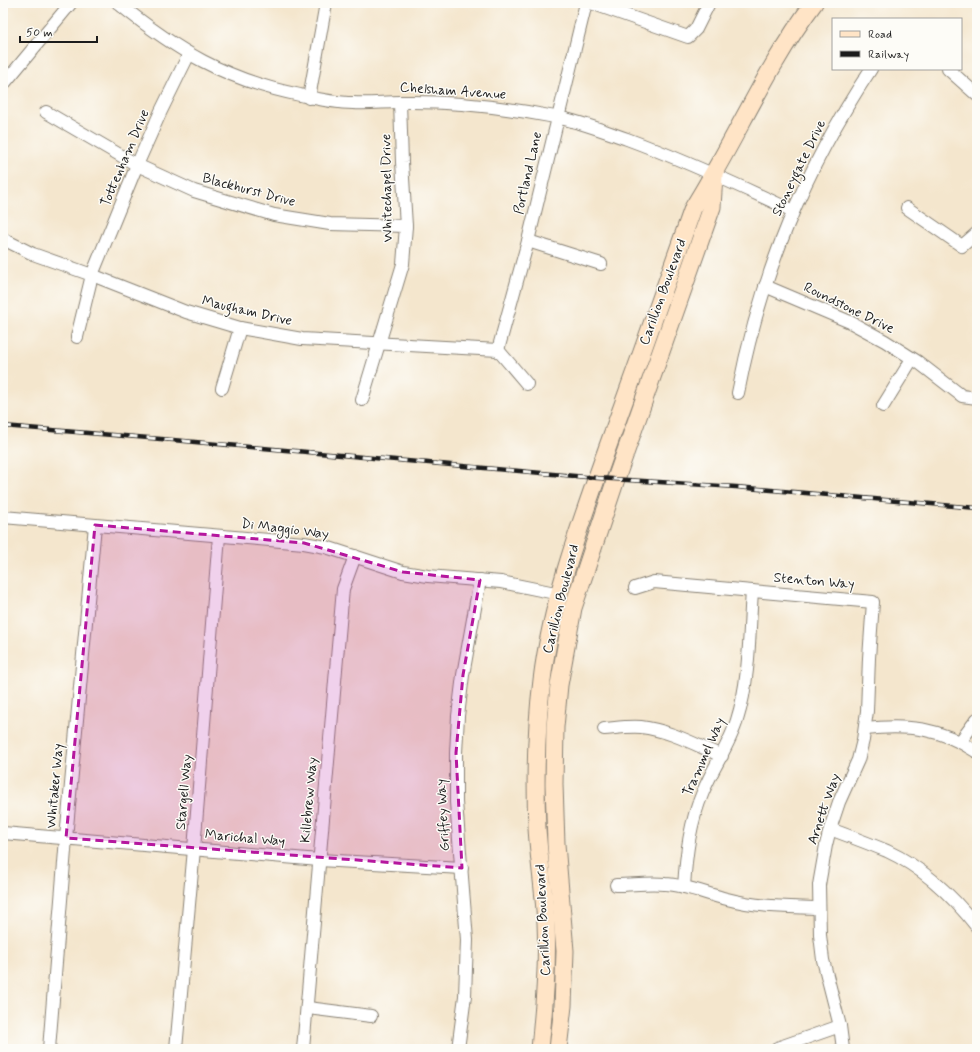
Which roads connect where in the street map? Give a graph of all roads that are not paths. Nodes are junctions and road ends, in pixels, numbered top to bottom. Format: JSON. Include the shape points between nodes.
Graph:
{"nodes":[{"id":1,"x":71,"y":3,"type":"edge"},
{"id":2,"x":118,"y":3,"type":"edge"},
{"id":3,"x":326,"y":3,"type":"edge"},
{"id":4,"x":586,"y":3,"type":"edge"},
{"id":5,"x":591,"y":3,"type":"edge"},
{"id":6,"x":709,"y":3,"type":"edge"},
{"id":7,"x":814,"y":3,"type":"edge"},
{"id":8,"x":189,"y":54,"type":"junction"},
{"id":9,"x":870,"y":70,"type":"edge"},
{"id":10,"x":949,"y":70,"type":"edge"},
{"id":11,"x":3,"y":85,"type":"edge"},
{"id":12,"x":977,"y":95,"type":"edge"},
{"id":13,"x":310,"y":98,"type":"junction"},
{"id":14,"x":400,"y":102,"type":"junction"},
{"id":15,"x":46,"y":112,"type":"dead end"},
{"id":16,"x":557,"y":117,"type":"junction"},
{"id":17,"x":137,"y":164,"type":"junction"},
{"id":18,"x":714,"y":174,"type":"junction"},
{"id":19,"x":907,"y":208,"type":"dead end"},
{"id":20,"x":793,"y":211,"type":"junction"},
{"id":21,"x":406,"y":226,"type":"junction"},
{"id":22,"x":977,"y":233,"type":"edge"},
{"id":23,"x":3,"y":239,"type":"edge"},
{"id":24,"x":528,"y":241,"type":"junction"},
{"id":25,"x":601,"y":264,"type":"dead end"},
{"id":26,"x":92,"y":275,"type":"junction"},
{"id":27,"x":765,"y":286,"type":"junction"},
{"id":28,"x":240,"y":328,"type":"junction"},
{"id":29,"x":77,"y":337,"type":"dead end"},
{"id":30,"x":378,"y":342,"type":"junction"},
{"id":31,"x":498,"y":350,"type":"junction"},
{"id":32,"x":912,"y":359,"type":"junction"},
{"id":33,"x":527,"y":384,"type":"dead end"},
{"id":34,"x":222,"y":388,"type":"dead end"},
{"id":35,"x":738,"y":393,"type":"dead end"},
{"id":36,"x":977,"y":398,"type":"edge"},
{"id":37,"x":362,"y":400,"type":"dead end"},
{"id":38,"x":883,"y":406,"type":"dead end"},
{"id":39,"x":3,"y":517,"type":"edge"},
{"id":40,"x":95,"y":526,"type":"junction"},
{"id":41,"x":219,"y":536,"type":"junction"},
{"id":42,"x":355,"y":556,"type":"junction"},
{"id":43,"x":480,"y":580,"type":"junction"},
{"id":44,"x":635,"y":588,"type":"dead end"},
{"id":45,"x":752,"y":591,"type":"junction"},
{"id":46,"x":560,"y":594,"type":"junction"},
{"id":47,"x":873,"y":602,"type":"joint"},
{"id":48,"x":977,"y":719,"type":"edge"},
{"id":49,"x":604,"y":729,"type":"dead end"},
{"id":50,"x":865,"y":729,"type":"junction"},
{"id":51,"x":960,"y":742,"type":"junction"},
{"id":52,"x":977,"y":752,"type":"edge"},
{"id":53,"x":722,"y":756,"type":"junction"},
{"id":54,"x":830,"y":829,"type":"junction"},
{"id":55,"x":3,"y":833,"type":"edge"},
{"id":56,"x":66,"y":838,"type":"junction"},
{"id":57,"x":194,"y":849,"type":"junction"},
{"id":58,"x":319,"y":860,"type":"junction"},
{"id":59,"x":462,"y":868,"type":"junction"},
{"id":60,"x":616,"y":885,"type":"dead end"},
{"id":61,"x":684,"y":887,"type":"junction"},
{"id":62,"x":819,"y":908,"type":"junction"},
{"id":63,"x":977,"y":927,"type":"edge"},
{"id":64,"x":308,"y":1008,"type":"junction"},
{"id":65,"x":371,"y":1016,"type":"dead end"},
{"id":66,"x":840,"y":1026,"type":"junction"},
{"id":67,"x":777,"y":1048,"type":"dead end"},
{"id":68,"x":49,"y":1049,"type":"edge"},
{"id":69,"x":176,"y":1049,"type":"edge"},
{"id":70,"x":303,"y":1049,"type":"edge"},
{"id":71,"x":458,"y":1049,"type":"edge"},
{"id":72,"x":540,"y":1049,"type":"edge"},
{"id":73,"x":558,"y":1049,"type":"edge"},
{"id":74,"x":843,"y":1049,"type":"edge"}],
"edges":[{"from":1,"to":11,"type":"street"},
{"from":2,"to":8,"type":"street","name":"Chelsham Avenue"},
{"from":3,"to":13,"type":"street"},
{"from":4,"to":16,"type":"street","name":"Portland Lane"},
{"from":5,"to":6,"type":"street","via":[[688,37],[696,29]]},
{"from":7,"to":18,"type":"street","name":"Carillion Boulevard","via":[[782,50]]},
{"from":8,"to":13,"type":"street","name":"Chelsham Avenue","via":[[257,85]]},
{"from":8,"to":17,"type":"street","name":"Tottenham Drive"},
{"from":9,"to":20,"type":"street","name":"Stoneygate Drive","via":[[824,147]]},
{"from":10,"to":12,"type":"street"},
{"from":13,"to":14,"type":"street","name":"Chelsham Avenue","via":[[353,103]]},
{"from":14,"to":16,"type":"street","name":"Chelsham Avenue","via":[[470,105]]},
{"from":14,"to":21,"type":"street","name":"Whitechapel Drive"},
{"from":15,"to":17,"type":"street","name":"Blackhurst Drive"},
{"from":16,"to":18,"type":"street","name":"Chelsham Avenue","via":[[663,152]]},
{"from":16,"to":24,"type":"street","name":"Portland Lane"},
{"from":17,"to":21,"type":"street","name":"Blackhurst Drive","via":[[194,191],[274,215],[330,224]]},
{"from":17,"to":26,"type":"street","name":"Tottenham Drive"},
{"from":18,"to":20,"type":"street","name":"Chelsham Avenue"},
{"from":18,"to":46,"type":"street","name":"Carillion Boulevard","via":[[693,208],[597,478]]},
{"from":18,"to":73,"type":"street","name":"Carillion Boulevard","via":[[712,207],[573,608],[559,685],[554,784],[565,951]]},
{"from":19,"to":22,"type":"street","via":[[962,246]]},
{"from":20,"to":27,"type":"street","name":"Stoneygate Drive"},
{"from":21,"to":30,"type":"street","name":"Whitechapel Drive","via":[[403,264]]},
{"from":23,"to":26,"type":"street","name":"Maugham Drive","via":[[32,254]]},
{"from":24,"to":25,"type":"street"},
{"from":24,"to":31,"type":"street","name":"Portland Lane"},
{"from":26,"to":28,"type":"street","name":"Maugham Drive","via":[[186,312]]},
{"from":26,"to":29,"type":"street","name":"Tottenham Drive"},
{"from":27,"to":32,"type":"street","name":"Roundstone Drive","via":[[850,322]]},
{"from":27,"to":35,"type":"street","name":"Stoneygate Drive","via":[[751,332]]},
{"from":28,"to":30,"type":"street","name":"Maugham Drive","via":[[302,339]]},
{"from":28,"to":34,"type":"street"},
{"from":30,"to":31,"type":"street","name":"Maugham Drive"},
{"from":30,"to":37,"type":"street","name":"Whitechapel Drive"},
{"from":31,"to":33,"type":"street"},
{"from":32,"to":36,"type":"street","name":"Roundstone Drive","via":[[962,396]]},
{"from":32,"to":38,"type":"street"},
{"from":39,"to":40,"type":"street","name":"Di Maggio Way"},
{"from":40,"to":41,"type":"street","name":"Di Maggio Way"},
{"from":40,"to":56,"type":"street","name":"Whitaker Way"},
{"from":41,"to":42,"type":"street","name":"Di Maggio Way","via":[[304,543]]},
{"from":41,"to":57,"type":"street","name":"Stargell Way"},
{"from":42,"to":43,"type":"street","name":"Di Maggio Way","via":[[403,572]]},
{"from":42,"to":58,"type":"street","name":"Killebrew Way","via":[[343,589]]},
{"from":43,"to":46,"type":"street","name":"Di Maggio Way"},
{"from":43,"to":59,"type":"street","name":"Griffey Way","via":[[458,716],[456,802]]},
{"from":44,"to":45,"type":"street","name":"Stenton Way","via":[[654,582]]},
{"from":45,"to":47,"type":"street","name":"Stenton Way"},
{"from":45,"to":53,"type":"street","name":"Trammel Way","via":[[744,689],[737,720]]},
{"from":46,"to":72,"type":"street","name":"Carillion Boulevard","via":[[547,647],[536,751],[537,828],[546,924],[545,998]]},
{"from":47,"to":50,"type":"street","name":"Arnett Way"},
{"from":48,"to":51,"type":"street"},
{"from":49,"to":53,"type":"street","via":[[653,729]]},
{"from":50,"to":51,"type":"street","via":[[888,726],[913,727],[937,732]]},
{"from":50,"to":54,"type":"street","name":"Arnett Way","via":[[858,760]]},
{"from":51,"to":52,"type":"street"},
{"from":53,"to":61,"type":"street","name":"Trammel Way","via":[[703,792],[694,817]]},
{"from":54,"to":62,"type":"street","name":"Arnett Way","via":[[821,870]]},
{"from":54,"to":63,"type":"street","via":[[888,851],[918,868],[948,893]]},
{"from":55,"to":56,"type":"street","name":"Marichal Way"},
{"from":56,"to":57,"type":"street","name":"Marichal Way"},
{"from":56,"to":68,"type":"street","name":"Whitaker Way"},
{"from":57,"to":58,"type":"street","name":"Marichal Way"},
{"from":57,"to":69,"type":"street","name":"Stargell Way"},
{"from":58,"to":59,"type":"street","name":"Marichal Way"},
{"from":58,"to":64,"type":"street","name":"Killebrew Way"},
{"from":59,"to":71,"type":"street","name":"Griffey Way","via":[[467,966]]},
{"from":60,"to":61,"type":"street","via":[[664,884]]},
{"from":61,"to":62,"type":"street","via":[[755,905]]},
{"from":62,"to":66,"type":"street","name":"Arnett Way","via":[[823,960]]},
{"from":64,"to":65,"type":"street"},
{"from":64,"to":70,"type":"street","name":"Killebrew Way"},
{"from":66,"to":67,"type":"street"},
{"from":66,"to":74,"type":"street","name":"Arnett Way"}]}
